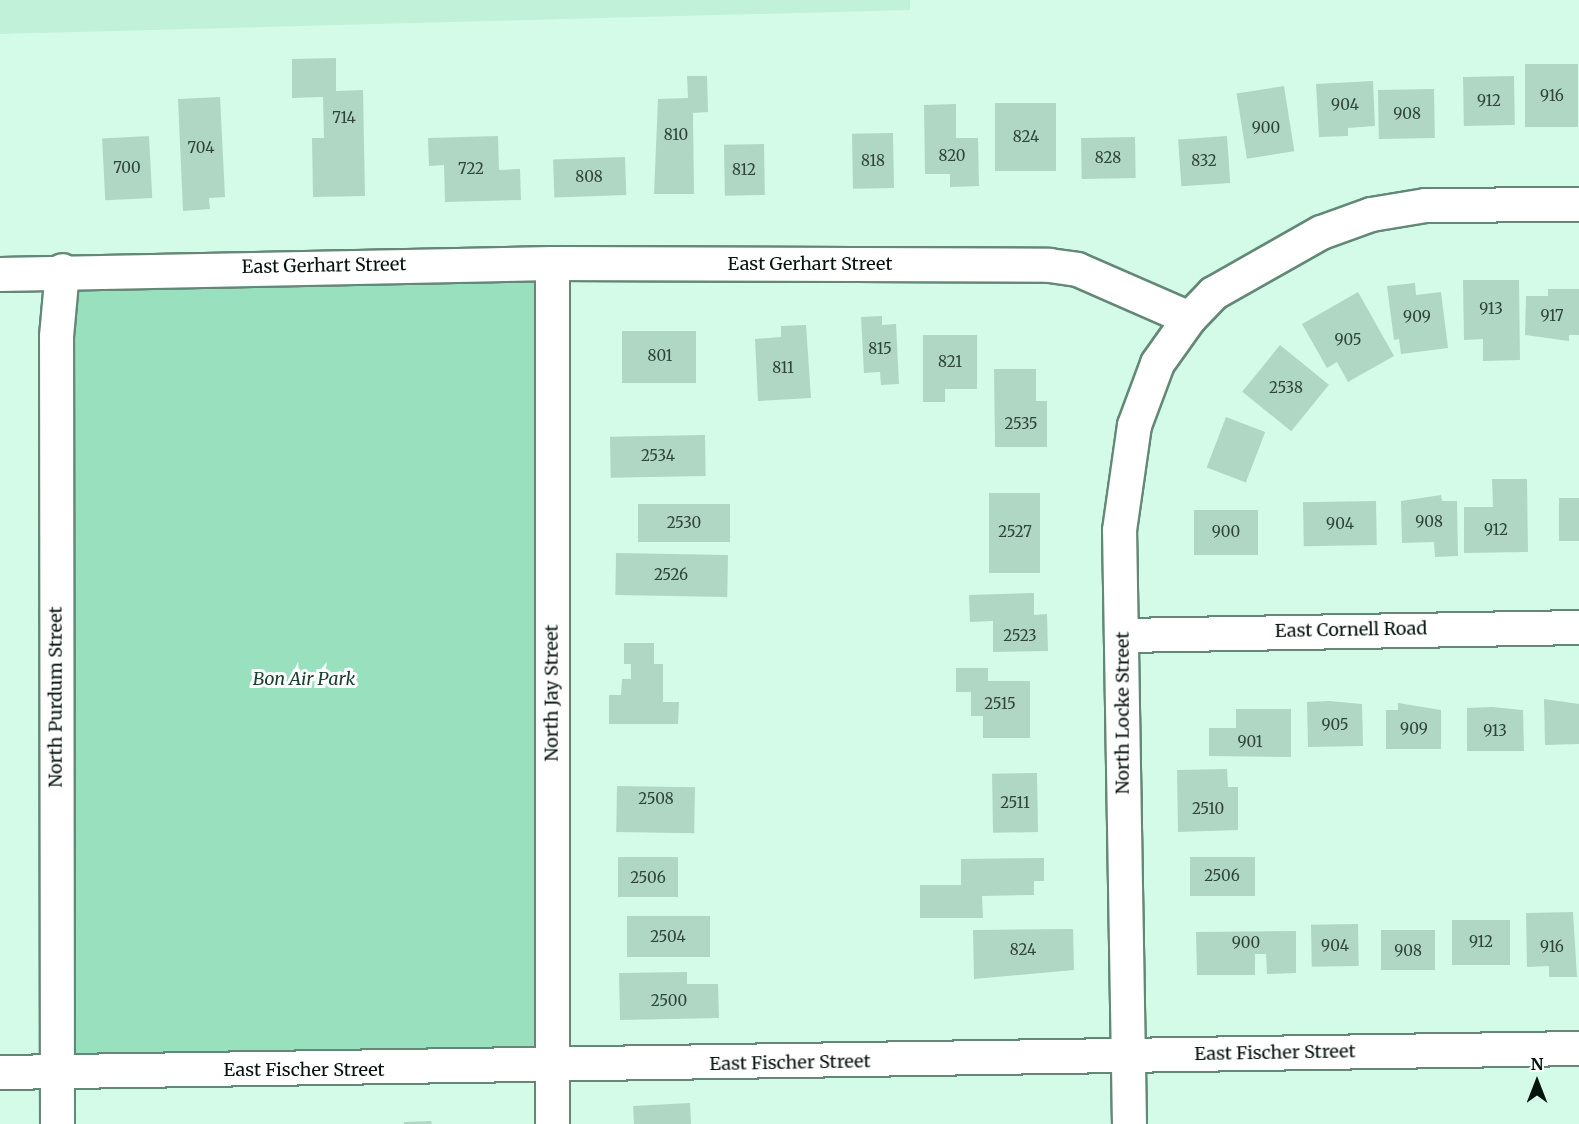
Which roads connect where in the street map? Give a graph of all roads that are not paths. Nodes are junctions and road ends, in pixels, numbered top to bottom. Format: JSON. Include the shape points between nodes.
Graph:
{"nodes":[{"id":1,"x":1579,"y":204,"type":"edge"},
{"id":2,"x":552,"y":262,"type":"junction"},
{"id":3,"x":62,"y":270,"type":"junction"},
{"id":4,"x":0,"y":274,"type":"edge"},
{"id":5,"x":1189,"y":318,"type":"junction"},
{"id":6,"x":1579,"y":627,"type":"edge"},
{"id":7,"x":1123,"y":635,"type":"junction"},
{"id":8,"x":1579,"y":1048,"type":"edge"},
{"id":9,"x":1124,"y":1056,"type":"junction"},
{"id":10,"x":552,"y":1067,"type":"junction"},
{"id":11,"x":0,"y":1072,"type":"edge"},
{"id":12,"x":56,"y":1072,"type":"junction"},
{"id":13,"x":57,"y":1124,"type":"edge"},
{"id":14,"x":552,"y":1124,"type":"edge"},
{"id":15,"x":1129,"y":1124,"type":"edge"}],
"edges":[{"from":1,"to":5,"type":"street","via":[[1425,205],[1371,214],[1301,243],[1214,293]]},
{"from":2,"to":3,"type":"street","name":"East Gerhart Street"},
{"from":2,"to":5,"type":"street","name":"East Gerhart Street","via":[[1049,265],[1077,269]]},
{"from":2,"to":10,"type":"street","name":"North Jay Street"},
{"from":3,"to":4,"type":"street","name":"East Gerhart Street"},
{"from":3,"to":12,"type":"street","name":"North Purdum Street","via":[[56,336]]},
{"from":5,"to":7,"type":"street","name":"North Locke Street","via":[[1157,363],[1134,424],[1119,530]]},
{"from":6,"to":7,"type":"street","name":"East Cornell Road"},
{"from":7,"to":9,"type":"street","name":"North Locke Street"},
{"from":8,"to":9,"type":"street","name":"East Fischer Street"},
{"from":9,"to":10,"type":"street","name":"East Fischer Street"},
{"from":9,"to":15,"type":"street","name":"North Locke Street"},
{"from":10,"to":12,"type":"street","name":"East Fischer Street"},
{"from":10,"to":14,"type":"street","name":"North Jay Street"},
{"from":11,"to":12,"type":"street","name":"East Fischer Street"},
{"from":12,"to":13,"type":"street","name":"North Purdum Street"}]}
